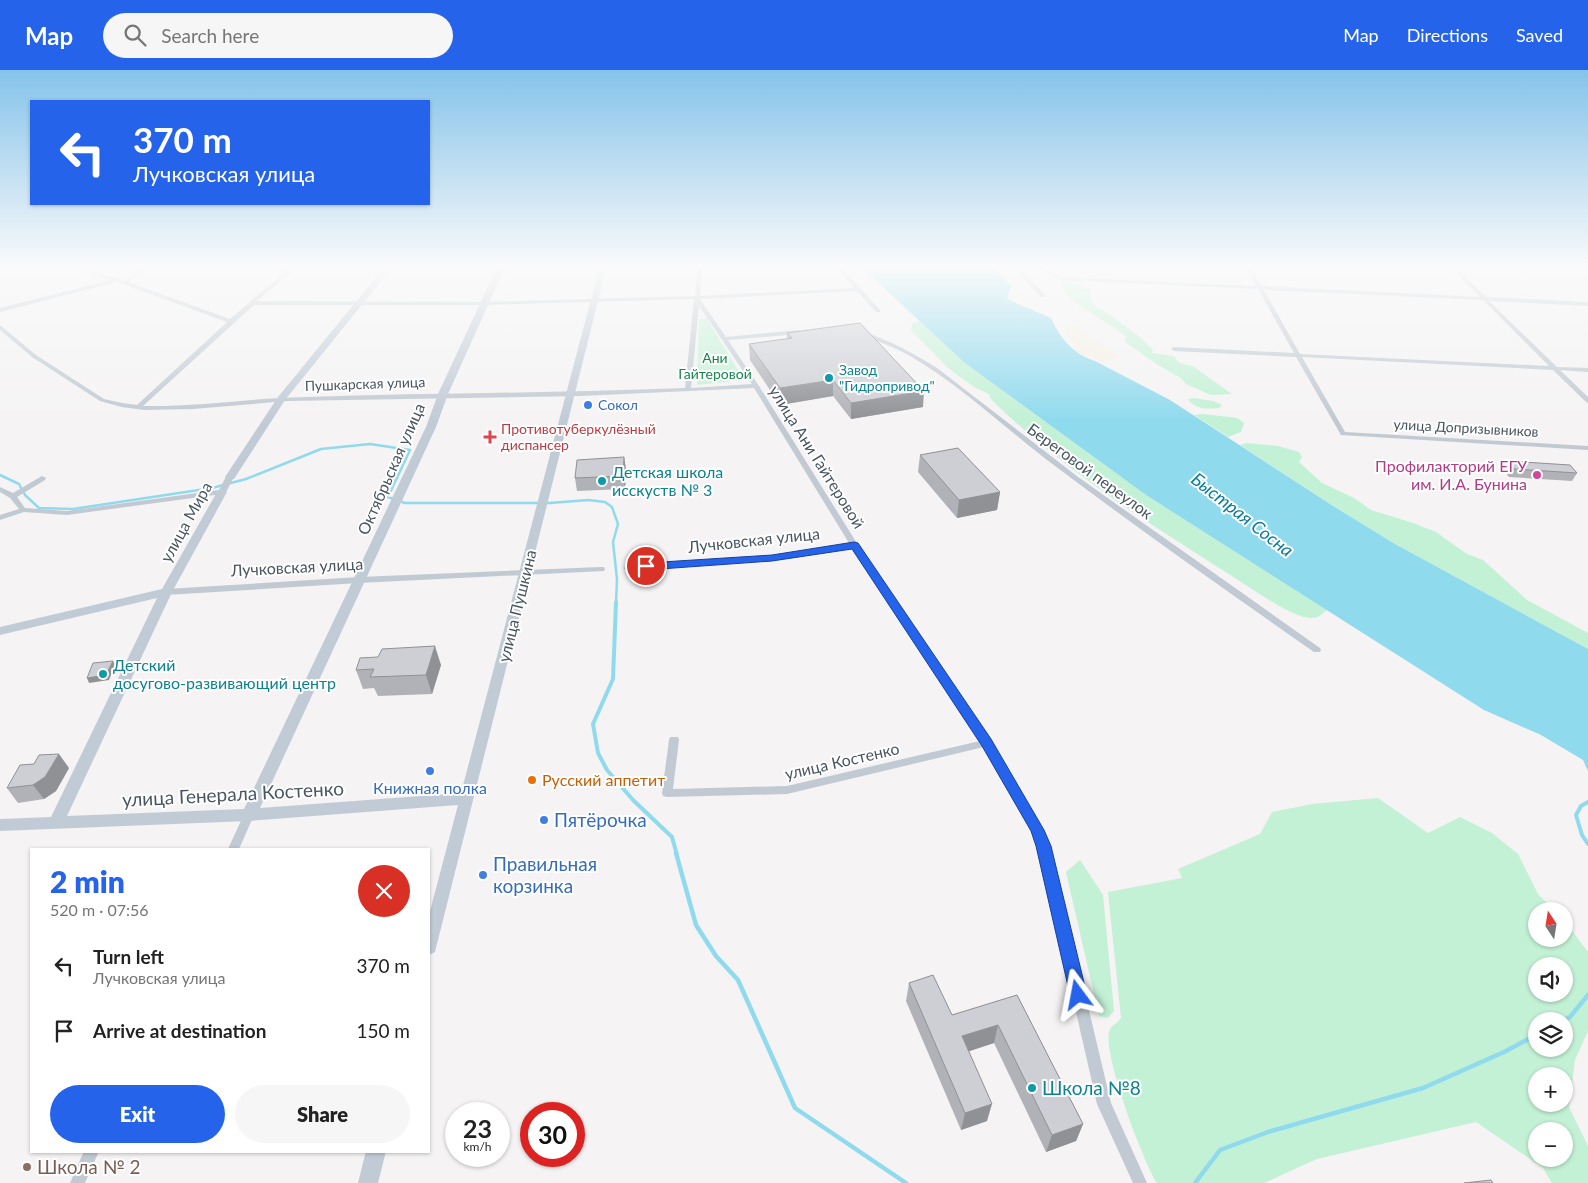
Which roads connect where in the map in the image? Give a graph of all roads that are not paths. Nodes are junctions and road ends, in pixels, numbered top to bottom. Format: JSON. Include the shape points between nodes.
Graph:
{"nodes":[{"id":1,"x":220,"y":317,"type":"edge"},
{"id":2,"x":237,"y":317,"type":"edge"},
{"id":3,"x":348,"y":317,"type":"edge"},
{"id":4,"x":477,"y":317,"type":"edge"},
{"id":5,"x":591,"y":317,"type":"edge"},
{"id":6,"x":695,"y":317,"type":"edge"},
{"id":7,"x":710,"y":317,"type":"edge"},
{"id":8,"x":1277,"y":317,"type":"edge"},
{"id":9,"x":1502,"y":317,"type":"edge"},
{"id":10,"x":232,"y":321,"type":"junction"},
{"id":11,"x":0,"y":327,"type":"edge"},
{"id":12,"x":811,"y":331,"type":"edge"},
{"id":13,"x":853,"y":331,"type":"edge"},
{"id":14,"x":725,"y":339,"type":"junction"},
{"id":15,"x":1174,"y":349,"type":"dead end"},
{"id":16,"x":1299,"y":356,"type":"junction"},
{"id":17,"x":1555,"y":368,"type":"junction"},
{"id":18,"x":1588,"y":370,"type":"edge"},
{"id":19,"x":756,"y":386,"type":"junction"},
{"id":20,"x":688,"y":390,"type":"junction"},
{"id":21,"x":571,"y":393,"type":"junction"},
{"id":22,"x":443,"y":394,"type":"junction"},
{"id":23,"x":281,"y":399,"type":"junction"},
{"id":24,"x":1588,"y":401,"type":"edge"},
{"id":25,"x":138,"y":407,"type":"junction"},
{"id":26,"x":1342,"y":434,"type":"joint"},
{"id":27,"x":1588,"y":448,"type":"edge"},
{"id":28,"x":230,"y":477,"type":"joint"},
{"id":29,"x":42,"y":478,"type":"dead end"},
{"id":30,"x":0,"y":489,"type":"edge"},
{"id":31,"x":222,"y":492,"type":"junction"},
{"id":32,"x":13,"y":496,"type":"junction"},
{"id":33,"x":23,"y":510,"type":"junction"},
{"id":34,"x":0,"y":518,"type":"edge"},
{"id":35,"x":854,"y":545,"type":"junction"},
{"id":36,"x":627,"y":568,"type":"dead end"},
{"id":37,"x":601,"y":569,"type":"dead end"},
{"id":38,"x":525,"y":574,"type":"junction"},
{"id":39,"x":359,"y":580,"type":"junction"},
{"id":40,"x":166,"y":592,"type":"junction"},
{"id":41,"x":0,"y":631,"type":"edge"},
{"id":42,"x":1317,"y":650,"type":"dead end"},
{"id":43,"x":674,"y":740,"type":"dead end"},
{"id":44,"x":987,"y":743,"type":"junction"},
{"id":45,"x":467,"y":798,"type":"junction"},
{"id":46,"x":248,"y":815,"type":"junction"},
{"id":47,"x":56,"y":823,"type":"junction"},
{"id":48,"x":0,"y":826,"type":"edge"},
{"id":49,"x":233,"y":848,"type":"edge"},
{"id":50,"x":430,"y":943,"type":"edge"},
{"id":51,"x":91,"y":1153,"type":"edge"},
{"id":52,"x":376,"y":1153,"type":"edge"},
{"id":53,"x":77,"y":1183,"type":"edge"},
{"id":54,"x":368,"y":1183,"type":"edge"},
{"id":55,"x":1140,"y":1183,"type":"edge"}],
"edges":[{"from":1,"to":10,"type":"street"},
{"from":2,"to":10,"type":"street"},
{"from":3,"to":23,"type":"street","name":"улица Мира"},
{"from":4,"to":22,"type":"street","name":"Октябрьская улица"},
{"from":5,"to":21,"type":"street","name":"улица Пушкина"},
{"from":6,"to":20,"type":"street"},
{"from":7,"to":14,"type":"street","name":"улица Ани Гайтеровой"},
{"from":8,"to":16,"type":"street"},
{"from":9,"to":17,"type":"street"},
{"from":10,"to":25,"type":"street"},
{"from":11,"to":25,"type":"street","name":"Пушкарская улица","via":[[34,356],[102,400]]},
{"from":12,"to":14,"type":"street"},
{"from":13,"to":42,"type":"street","name":"Береговой переулок","via":[[886,341],[918,357],[1042,454]]},
{"from":14,"to":19,"type":"street","name":"улица Ани Гайтеровой"},
{"from":15,"to":16,"type":"street"},
{"from":16,"to":17,"type":"street"},
{"from":16,"to":26,"type":"street"},
{"from":17,"to":18,"type":"street"},
{"from":17,"to":24,"type":"street"},
{"from":19,"to":20,"type":"street","name":"Пушкарская улица"},
{"from":19,"to":35,"type":"street","name":"улица Ани Гайтеровой"},
{"from":20,"to":21,"type":"street","name":"Пушкарская улица"},
{"from":21,"to":22,"type":"street","name":"Пушкарская улица"},
{"from":21,"to":38,"type":"street","name":"улица Пушкина"},
{"from":22,"to":23,"type":"street","name":"Пушкарская улица"},
{"from":22,"to":39,"type":"street","name":"Октябрьская улица","via":[[431,427]]},
{"from":23,"to":25,"type":"street","name":"Пушкарская улица","via":[[203,406]]},
{"from":23,"to":28,"type":"street","name":"улица Мира"},
{"from":26,"to":27,"type":"street","name":"улица Допризывников"},
{"from":28,"to":31,"type":"street","name":"улица Мира"},
{"from":29,"to":32,"type":"street"},
{"from":30,"to":32,"type":"street"},
{"from":31,"to":33,"type":"street","via":[[67,513]]},
{"from":31,"to":40,"type":"street","name":"улица Мира"},
{"from":32,"to":33,"type":"street"},
{"from":33,"to":34,"type":"street"},
{"from":35,"to":36,"type":"street","name":"Лучковская улица","via":[[772,558]]},
{"from":35,"to":44,"type":"street","name":"улица Ани Гайтеровой"},
{"from":37,"to":38,"type":"street","name":"Лучковская улица"},
{"from":38,"to":39,"type":"street","name":"Лучковская улица"},
{"from":38,"to":45,"type":"street","name":"улица Пушкина"},
{"from":39,"to":40,"type":"street","name":"Лучковская улица"},
{"from":39,"to":46,"type":"street","name":"Октябрьская улица"},
{"from":40,"to":41,"type":"street","name":"Лучковская улица"},
{"from":40,"to":47,"type":"street","name":"улица Мира"},
{"from":43,"to":44,"type":"street","name":"улица Костенко","via":[[667,793],[786,790]]},
{"from":44,"to":55,"type":"street","name":"улица Ани Гайтеровой","via":[[1044,846],[1104,1104]]},
{"from":45,"to":46,"type":"street","name":"улица Генерала Костенко"},
{"from":45,"to":50,"type":"street","name":"улица Пушкина"},
{"from":46,"to":47,"type":"street","name":"улица Генерала Костенко"},
{"from":46,"to":49,"type":"street","name":"Октябрьская улица"},
{"from":47,"to":48,"type":"street","name":"улица Генерала Костенко"},
{"from":51,"to":53,"type":"street"},
{"from":52,"to":54,"type":"street"}]}
